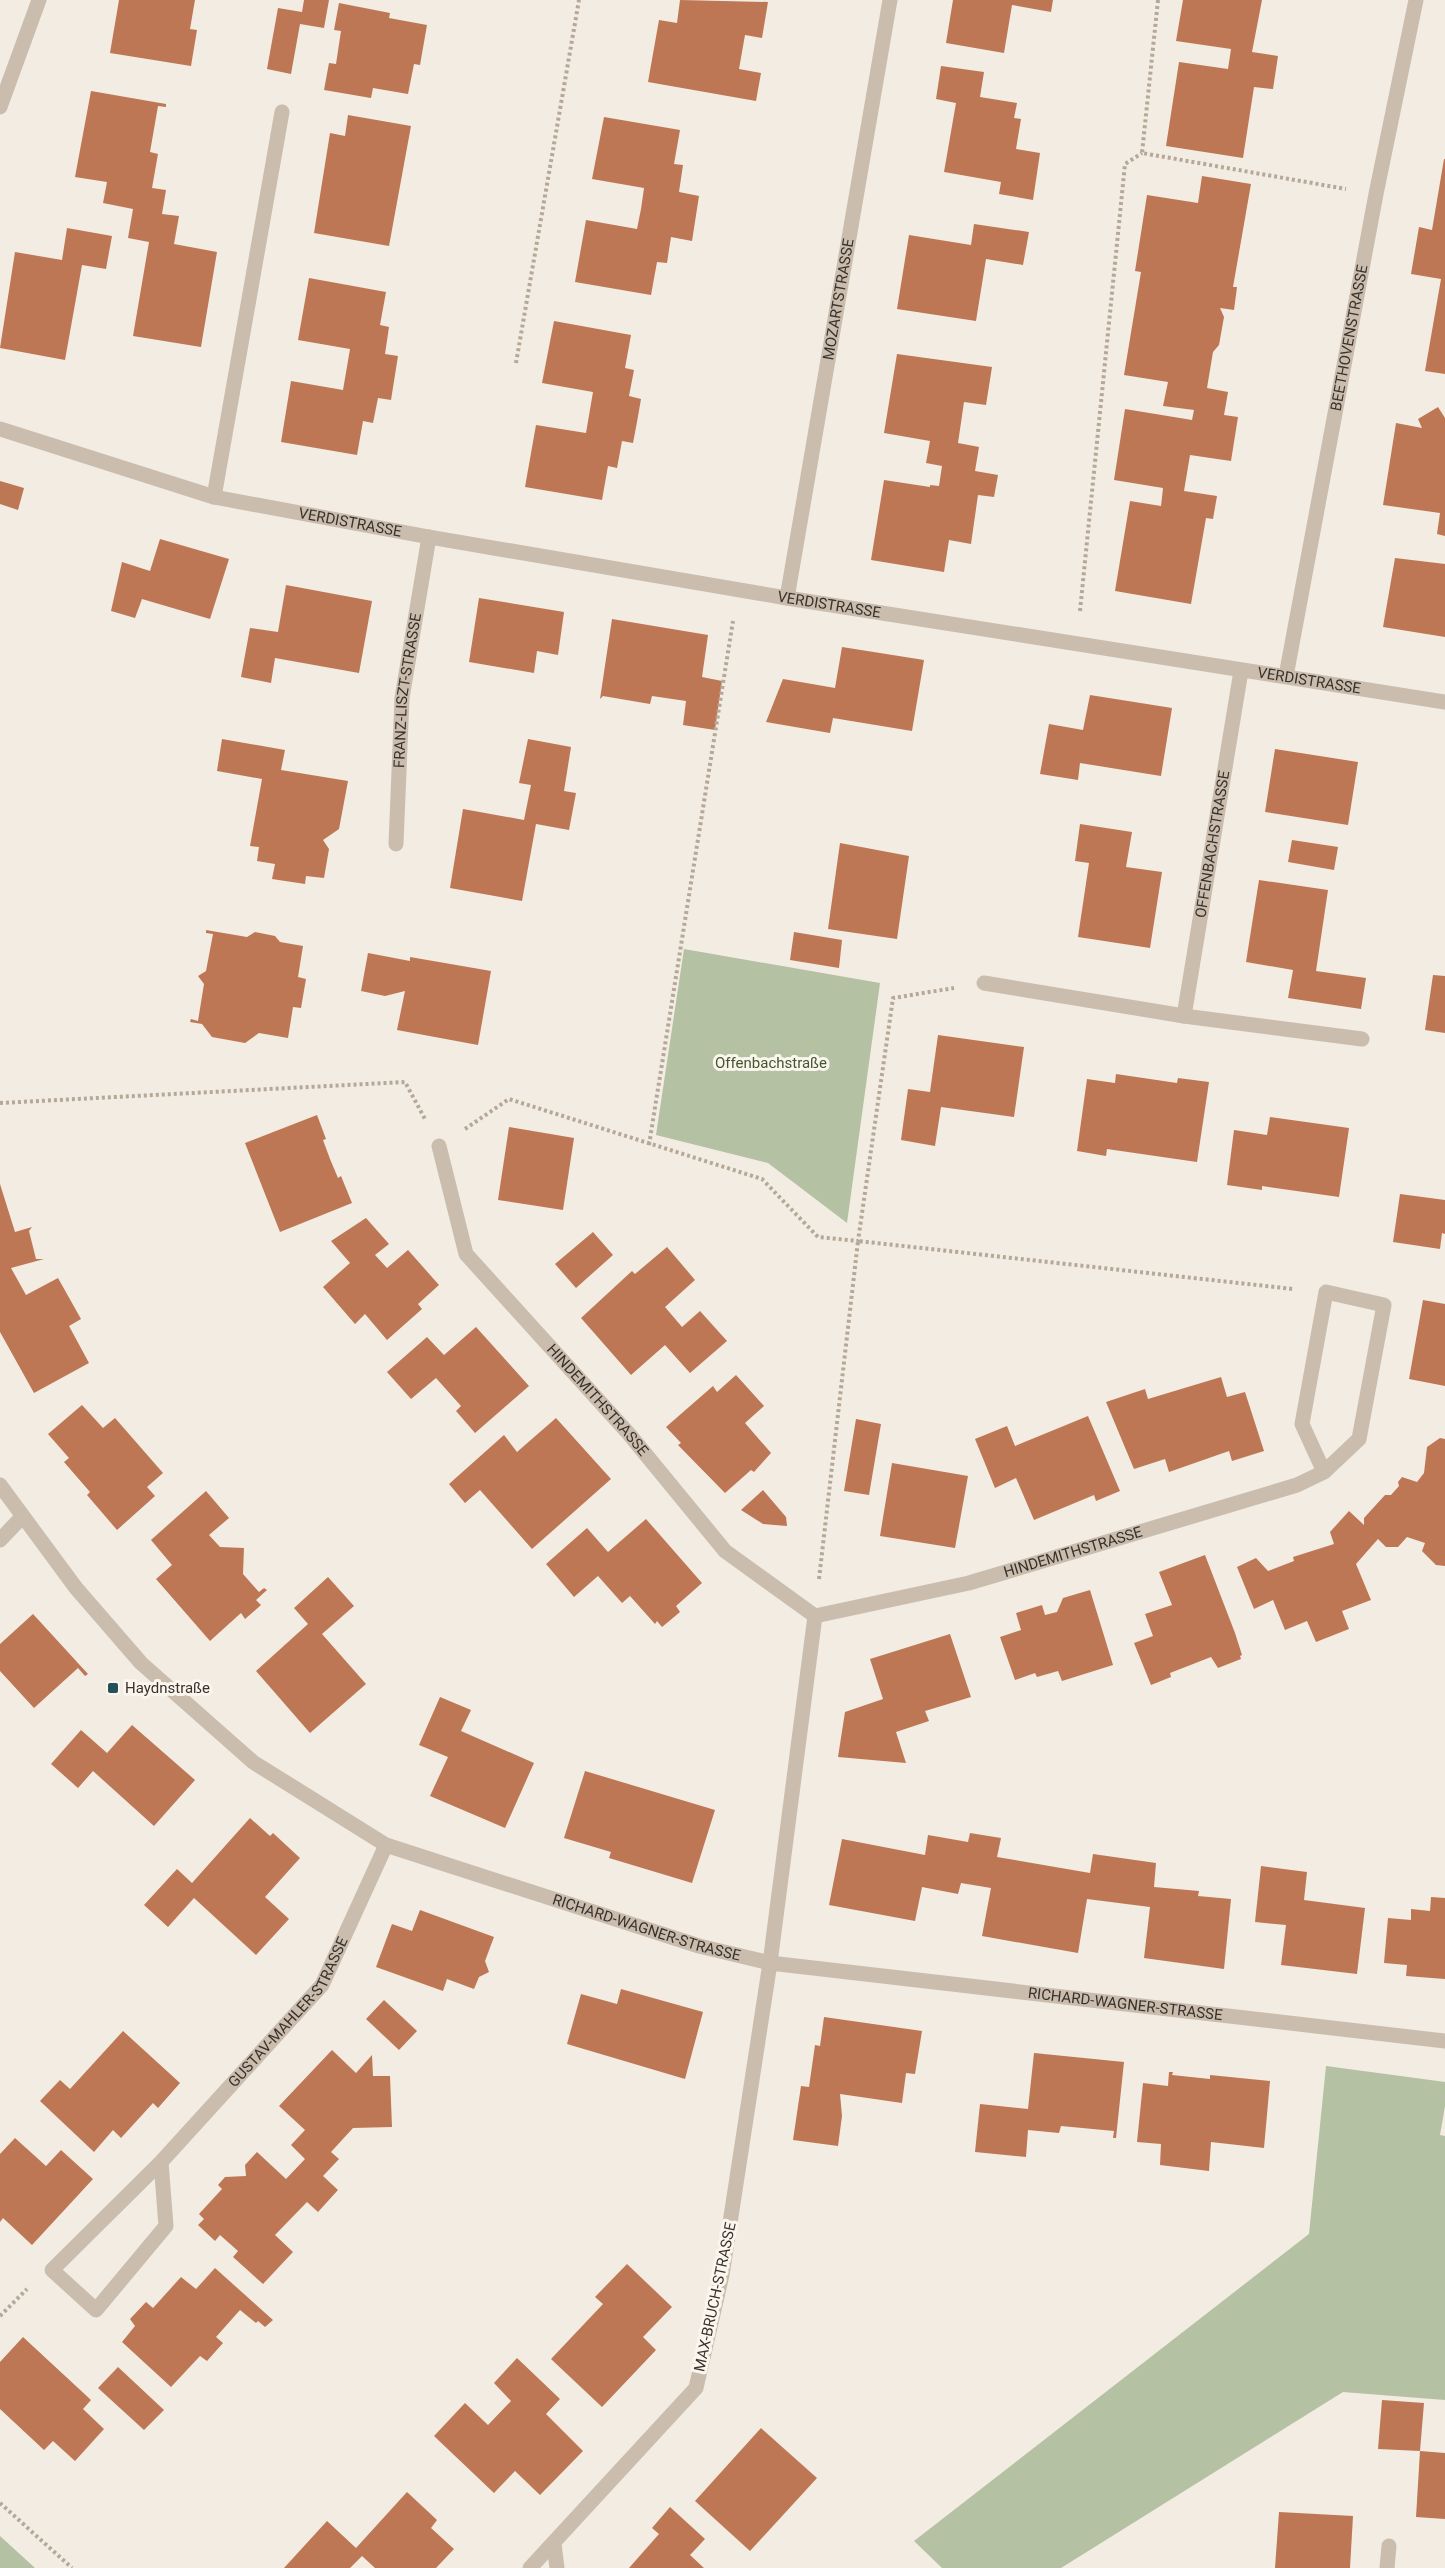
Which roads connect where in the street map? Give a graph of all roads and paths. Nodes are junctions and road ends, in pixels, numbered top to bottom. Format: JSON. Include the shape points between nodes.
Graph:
{"nodes":[{"id":1,"x":39,"y":0,"type":"edge"},
{"id":2,"x":579,"y":0,"type":"edge"},
{"id":3,"x":890,"y":0,"type":"edge"},
{"id":4,"x":1158,"y":0,"type":"edge"},
{"id":5,"x":1416,"y":0,"type":"edge"},
{"id":6,"x":0,"y":107,"type":"edge"},
{"id":7,"x":282,"y":112,"type":"dead end"},
{"id":8,"x":1142,"y":153,"type":"junction"},
{"id":9,"x":1376,"y":194,"type":"junction"},
{"id":10,"x":516,"y":363,"type":"dead end"},
{"id":11,"x":0,"y":429,"type":"edge"},
{"id":12,"x":214,"y":497,"type":"junction"},
{"id":13,"x":429,"y":537,"type":"junction"},
{"id":14,"x":738,"y":589,"type":"junction"},
{"id":15,"x":787,"y":598,"type":"junction"},
{"id":16,"x":1077,"y":645,"type":"junction"},
{"id":17,"x":1241,"y":671,"type":"junction"},
{"id":18,"x":1286,"y":676,"type":"junction"},
{"id":19,"x":1445,"y":702,"type":"edge"},
{"id":20,"x":396,"y":844,"type":"dead end"},
{"id":21,"x":984,"y":983,"type":"joint"},
{"id":22,"x":1184,"y":1016,"type":"junction"},
{"id":23,"x":1362,"y":1039,"type":"dead end"},
{"id":24,"x":0,"y":1103,"type":"edge"},
{"id":25,"x":649,"y":1145,"type":"junction"},
{"id":26,"x":439,"y":1146,"type":"junction"},
{"id":27,"x":858,"y":1241,"type":"junction"},
{"id":28,"x":1326,"y":1292,"type":"junction"},
{"id":29,"x":1324,"y":1472,"type":"junction"},
{"id":30,"x":0,"y":1485,"type":"edge"},
{"id":31,"x":22,"y":1517,"type":"junction"},
{"id":32,"x":0,"y":1540,"type":"edge"},
{"id":33,"x":815,"y":1616,"type":"junction"},
{"id":34,"x":386,"y":1845,"type":"junction"},
{"id":35,"x":770,"y":1963,"type":"junction"},
{"id":36,"x":1445,"y":2041,"type":"edge"},
{"id":37,"x":161,"y":2162,"type":"junction"},
{"id":38,"x":0,"y":2503,"type":"edge"},
{"id":39,"x":554,"y":2544,"type":"junction"},
{"id":40,"x":1389,"y":2546,"type":"dead end"},
{"id":41,"x":72,"y":2568,"type":"edge"},
{"id":42,"x":530,"y":2568,"type":"edge"},
{"id":43,"x":557,"y":2568,"type":"edge"},
{"id":44,"x":1387,"y":2568,"type":"edge"}],
"edges":[{"from":1,"to":6,"type":"street"},
{"from":2,"to":10,"type":"path"},
{"from":3,"to":15,"type":"street","name":"MOZARTSTRASSE"},
{"from":4,"to":8,"type":"path"},
{"from":5,"to":9,"type":"street","name":"BEETHOVENSTRASSE"},
{"from":7,"to":12,"type":"street"},
{"from":8,"to":9,"type":"path"},
{"from":8,"to":16,"type":"path","via":[[1125,164]]},
{"from":9,"to":18,"type":"street","name":"BEETHOVENSTRASSE"},
{"from":11,"to":12,"type":"street","name":"VERDISTRASSE"},
{"from":12,"to":13,"type":"street","name":"VERDISTRASSE"},
{"from":13,"to":14,"type":"street","name":"VERDISTRASSE"},
{"from":13,"to":20,"type":"street","name":"FRANZ-LISZT-STRASSE","via":[[402,698]]},
{"from":14,"to":15,"type":"street","name":"VERDISTRASSE"},
{"from":14,"to":25,"type":"path"},
{"from":15,"to":16,"type":"street","name":"VERDISTRASSE"},
{"from":16,"to":17,"type":"street","name":"VERDISTRASSE"},
{"from":17,"to":18,"type":"street","name":"VERDISTRASSE"},
{"from":17,"to":22,"type":"street","name":"OFFENBACHSTRASSE"},
{"from":18,"to":19,"type":"street","name":"VERDISTRASSE"},
{"from":21,"to":22,"type":"street"},
{"from":21,"to":27,"type":"path","via":[[893,998]]},
{"from":22,"to":23,"type":"street"},
{"from":24,"to":26,"type":"path","via":[[405,1082]]},
{"from":25,"to":26,"type":"path","via":[[509,1099]]},
{"from":25,"to":27,"type":"path","via":[[762,1179],[818,1237]]},
{"from":26,"to":33,"type":"street","name":"HINDEMITHSTRASSE","via":[[466,1254],[629,1434],[725,1551]]},
{"from":27,"to":28,"type":"path"},
{"from":27,"to":33,"type":"path"},
{"from":28,"to":29,"type":"street","via":[[1302,1424]]},
{"from":28,"to":29,"type":"street","name":"HINDEMITHSTRASSE","via":[[1384,1305],[1359,1439]]},
{"from":29,"to":33,"type":"street","name":"HINDEMITHSTRASSE","via":[[1297,1485],[969,1583]]},
{"from":30,"to":31,"type":"street","name":"RICHARD-WAGNER-STRASSE"},
{"from":31,"to":32,"type":"street"},
{"from":31,"to":34,"type":"street","name":"RICHARD-WAGNER-STRASSE","via":[[141,1663],[253,1762]]},
{"from":33,"to":35,"type":"street"},
{"from":34,"to":35,"type":"street","name":"RICHARD-WAGNER-STRASSE","via":[[699,1946]]},
{"from":34,"to":37,"type":"street","name":"GUSTAV-MAHLER-STRASSE","via":[[322,1986]]},
{"from":35,"to":36,"type":"street","name":"RICHARD-WAGNER-STRASSE"},
{"from":35,"to":39,"type":"street","name":"MAX-BRUCH-STRASSE","via":[[722,2274],[696,2388]]},
{"from":37,"to":37,"type":"street","name":"GUSTAV-MAHLER-STRASSE","via":[[52,2270],[96,2310],[166,2226]]},
{"from":38,"to":41,"type":"path"},
{"from":39,"to":42,"type":"street","name":"MAX-BRUCH-STRASSE"},
{"from":39,"to":43,"type":"street"},
{"from":40,"to":44,"type":"street"}]}
